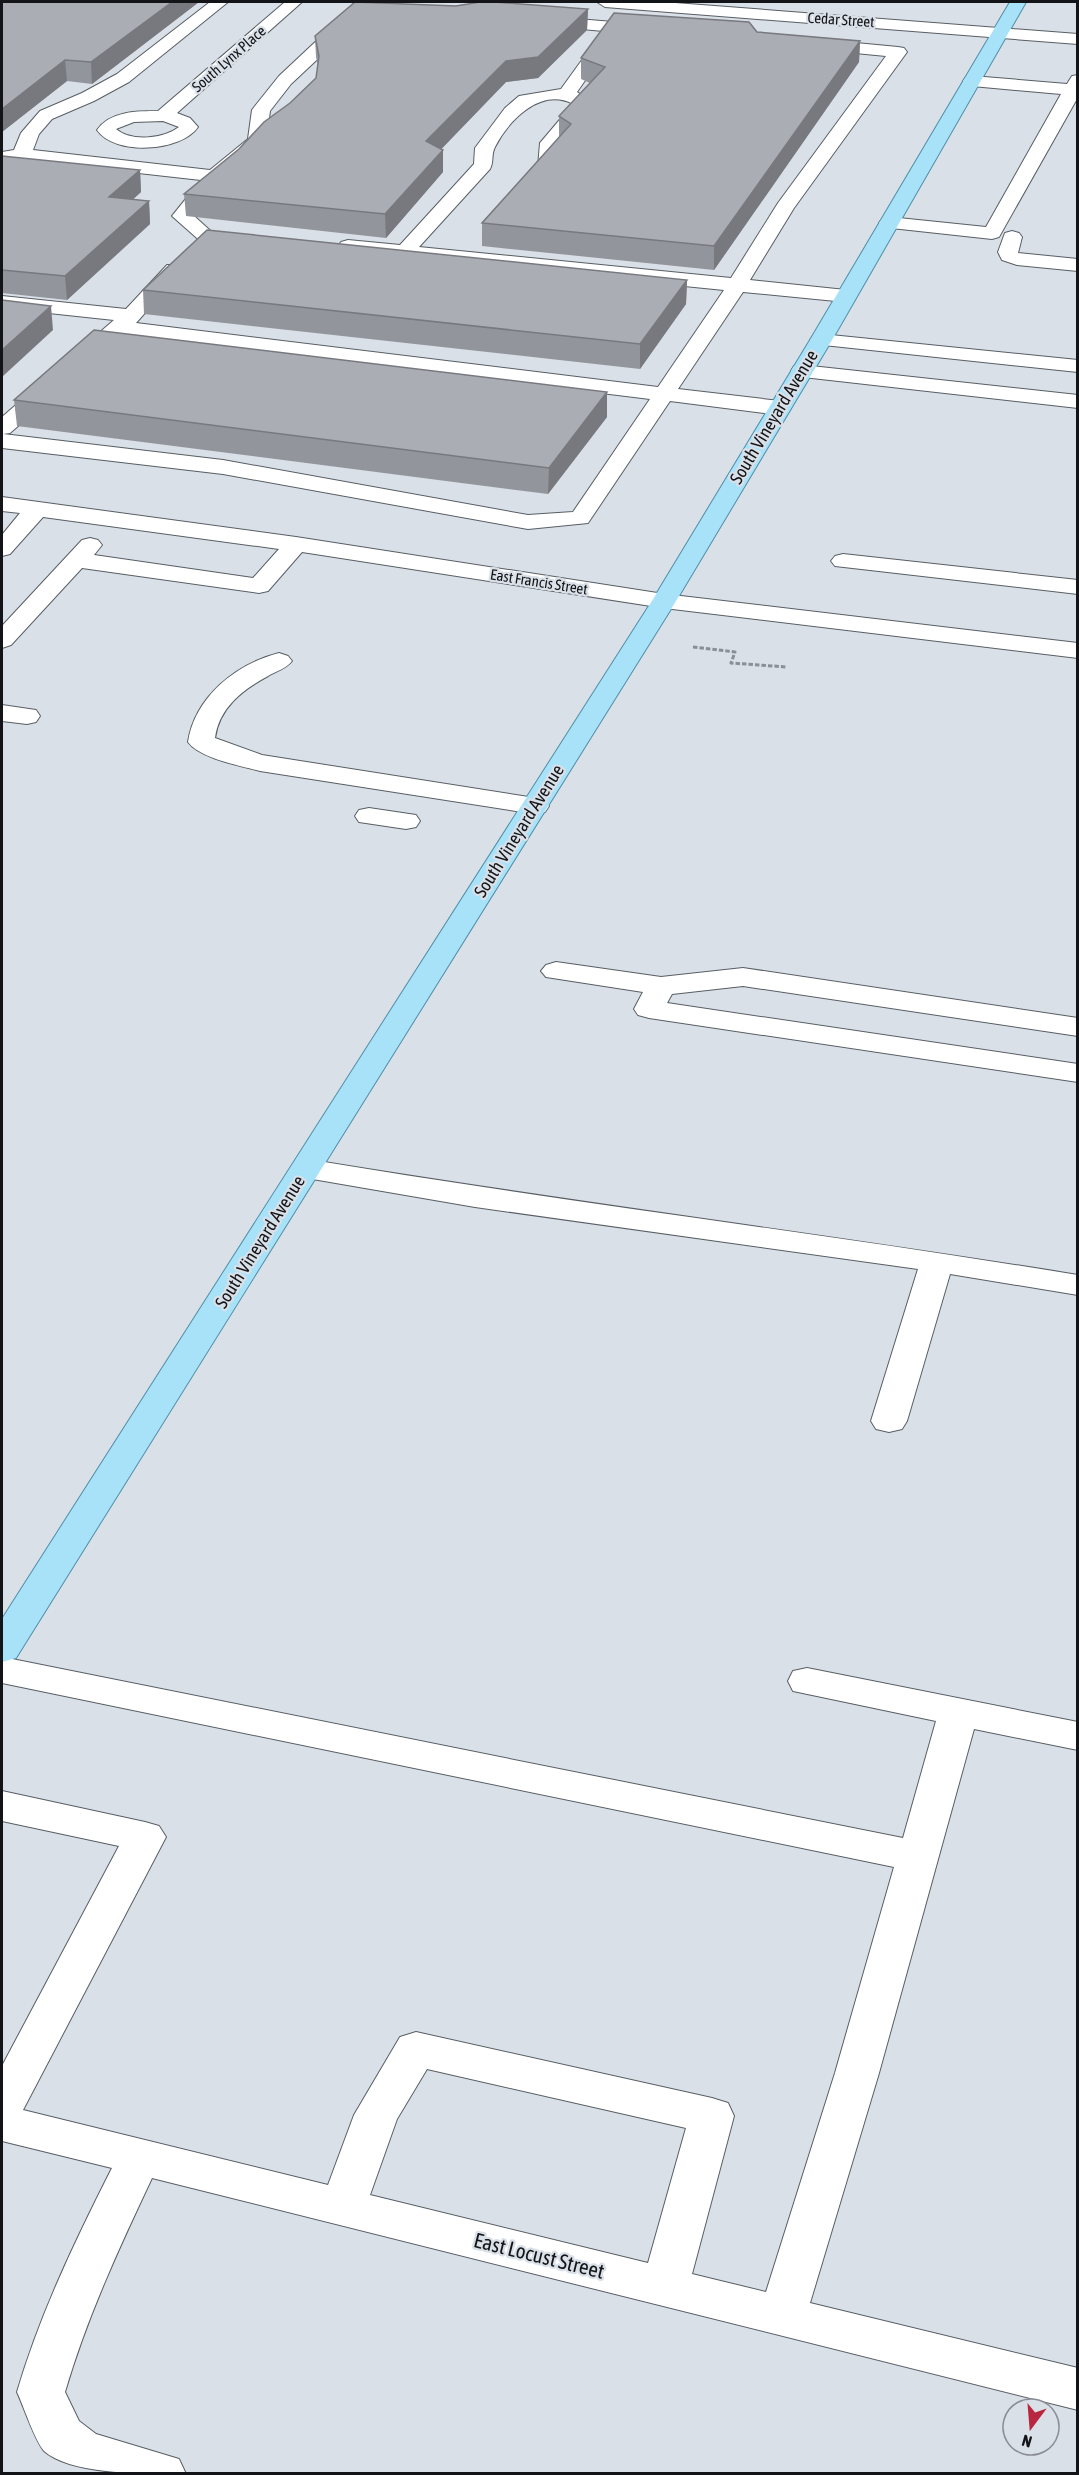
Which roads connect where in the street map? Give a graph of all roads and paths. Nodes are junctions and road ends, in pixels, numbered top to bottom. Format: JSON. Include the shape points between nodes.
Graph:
{"nodes":[{"id":1,"x":220,"y":2,"type":"edge"},
{"id":2,"x":294,"y":2,"type":"edge"},
{"id":3,"x":605,"y":2,"type":"edge"},
{"id":4,"x":1018,"y":2,"type":"edge"},
{"id":5,"x":645,"y":4,"type":"junction"},
{"id":6,"x":364,"y":7,"type":"edge"},
{"id":7,"x":785,"y":8,"type":"edge"},
{"id":8,"x":519,"y":19,"type":"edge"},
{"id":9,"x":614,"y":27,"type":"junction"},
{"id":10,"x":662,"y":31,"type":"edge"},
{"id":11,"x":999,"y":32,"type":"junction"},
{"id":12,"x":1077,"y":39,"type":"edge"},
{"id":13,"x":792,"y":42,"type":"edge"},
{"id":14,"x":972,"y":81,"type":"junction"},
{"id":15,"x":1075,"y":85,"type":"edge"},
{"id":16,"x":567,"y":94,"type":"junction"},
{"id":17,"x":163,"y":116,"type":"dead end"},
{"id":18,"x":22,"y":154,"type":"junction"},
{"id":19,"x":2,"y":157,"type":"edge"},
{"id":20,"x":214,"y":176,"type":"junction"},
{"id":21,"x":516,"y":203,"type":"edge"},
{"id":22,"x":889,"y":222,"type":"junction"},
{"id":23,"x":992,"y":233,"type":"junction"},
{"id":24,"x":205,"y":235,"type":"junction"},
{"id":25,"x":226,"y":236,"type":"edge"},
{"id":26,"x":1012,"y":237,"type":"junction"},
{"id":27,"x":1034,"y":240,"type":"dead end"},
{"id":28,"x":326,"y":244,"type":"edge"},
{"id":29,"x":406,"y":250,"type":"junction"},
{"id":30,"x":1077,"y":265,"type":"edge"},
{"id":31,"x":737,"y":285,"type":"junction"},
{"id":32,"x":846,"y":296,"type":"junction"},
{"id":33,"x":2,"y":302,"type":"edge"},
{"id":34,"x":125,"y":322,"type":"junction"},
{"id":35,"x":821,"y":340,"type":"junction"},
{"id":36,"x":1077,"y":366,"type":"edge"},
{"id":37,"x":802,"y":371,"type":"junction"},
{"id":38,"x":663,"y":394,"type":"junction"},
{"id":39,"x":1077,"y":402,"type":"edge"},
{"id":40,"x":780,"y":408,"type":"junction"},
{"id":41,"x":2,"y":428,"type":"edge"},
{"id":42,"x":2,"y":441,"type":"edge"},
{"id":43,"x":2,"y":504,"type":"edge"},
{"id":44,"x":37,"y":509,"type":"junction"},
{"id":45,"x":113,"y":519,"type":"junction"},
{"id":46,"x":296,"y":544,"type":"junction"},
{"id":47,"x":2,"y":549,"type":"edge"},
{"id":48,"x":76,"y":560,"type":"junction"},
{"id":49,"x":843,"y":561,"type":"dead end"},
{"id":50,"x":1077,"y":587,"type":"edge"},
{"id":51,"x":664,"y":601,"type":"junction"},
{"id":52,"x":2,"y":640,"type":"edge"},
{"id":53,"x":693,"y":646,"type":"dead end"},
{"id":54,"x":1077,"y":651,"type":"edge"},
{"id":55,"x":279,"y":660,"type":"dead end"},
{"id":56,"x":787,"y":667,"type":"dead end"},
{"id":57,"x":2,"y":713,"type":"edge"},
{"id":58,"x":27,"y":716,"type":"dead end"},
{"id":59,"x":535,"y":806,"type":"junction"},
{"id":60,"x":369,"y":816,"type":"dead end"},
{"id":61,"x":406,"y":821,"type":"dead end"},
{"id":62,"x":556,"y":971,"type":"dead end"},
{"id":63,"x":661,"y":986,"type":"junction"},
{"id":64,"x":957,"y":1009,"type":"junction"},
{"id":65,"x":1077,"y":1027,"type":"edge"},
{"id":66,"x":940,"y":1052,"type":"junction"},
{"id":67,"x":1077,"y":1073,"type":"edge"},
{"id":68,"x":306,"y":1169,"type":"junction"},
{"id":69,"x":937,"y":1262,"type":"junction"},
{"id":70,"x":1077,"y":1285,"type":"edge"},
{"id":71,"x":889,"y":1421,"type":"dead end"},
{"id":72,"x":2,"y":1649,"type":"edge"},
{"id":73,"x":2,"y":1670,"type":"edge"},
{"id":74,"x":807,"y":1681,"type":"dead end"},
{"id":75,"x":959,"y":1711,"type":"junction"},
{"id":76,"x":1077,"y":1736,"type":"edge"},
{"id":77,"x":2,"y":1806,"type":"edge"},
{"id":78,"x":917,"y":1856,"type":"junction"},
{"id":79,"x":2,"y":2107,"type":"edge"},
{"id":80,"x":2,"y":2123,"type":"edge"},
{"id":81,"x":140,"y":2157,"type":"junction"},
{"id":82,"x":343,"y":2208,"type":"junction"},
{"id":83,"x":664,"y":2287,"type":"junction"},
{"id":84,"x":782,"y":2316,"type":"junction"},
{"id":85,"x":1077,"y":2389,"type":"edge"},
{"id":86,"x":161,"y":2474,"type":"edge"}],
"edges":[{"from":1,"to":18,"type":"street","via":[[123,78],[46,115],[30,133]]},
{"from":2,"to":17,"type":"street","name":"South Lynx Place"},
{"from":3,"to":5,"type":"street","name":"Cedar Street"},
{"from":4,"to":11,"type":"main road","name":"South Vineyard Avenue"},
{"from":5,"to":7,"type":"street","name":"Cedar Street"},
{"from":5,"to":9,"type":"street"},
{"from":6,"to":20,"type":"street","via":[[285,80],[261,110],[257,141]]},
{"from":7,"to":11,"type":"street","name":"Cedar Street"},
{"from":8,"to":9,"type":"street"},
{"from":9,"to":10,"type":"street"},
{"from":9,"to":16,"type":"street"},
{"from":11,"to":12,"type":"street","name":"Cedar Street"},
{"from":11,"to":14,"type":"main road","name":"South Vineyard Avenue"},
{"from":13,"to":31,"type":"street","via":[[898,52],[785,207]]},
{"from":14,"to":15,"type":"street"},
{"from":14,"to":22,"type":"main road","name":"South Vineyard Avenue"},
{"from":15,"to":23,"type":"street"},
{"from":16,"to":21,"type":"street","via":[[585,103],[549,143],[548,168]]},
{"from":16,"to":29,"type":"street","via":[[525,100],[511,112],[484,148],[483,165]]},
{"from":18,"to":19,"type":"street"},
{"from":18,"to":20,"type":"street"},
{"from":20,"to":24,"type":"street","via":[[182,216]]},
{"from":22,"to":23,"type":"street"},
{"from":22,"to":32,"type":"main road","name":"South Vineyard Avenue"},
{"from":23,"to":26,"type":"street"},
{"from":24,"to":25,"type":"street"},
{"from":24,"to":34,"type":"street"},
{"from":26,"to":27,"type":"street"},
{"from":26,"to":30,"type":"street","via":[[1009,256]]},
{"from":28,"to":29,"type":"street"},
{"from":29,"to":31,"type":"street","via":[[474,250]]},
{"from":31,"to":32,"type":"street"},
{"from":31,"to":38,"type":"street"},
{"from":32,"to":35,"type":"main road","name":"South Vineyard Avenue"},
{"from":33,"to":34,"type":"street"},
{"from":34,"to":38,"type":"street"},
{"from":34,"to":41,"type":"street"},
{"from":35,"to":36,"type":"street"},
{"from":35,"to":37,"type":"main road","name":"South Vineyard Avenue"},
{"from":37,"to":39,"type":"street"},
{"from":37,"to":40,"type":"main road","name":"South Vineyard Avenue"},
{"from":38,"to":40,"type":"street"},
{"from":38,"to":42,"type":"street","via":[[580,518],[528,522],[223,467]]},
{"from":40,"to":51,"type":"main road","name":"South Vineyard Avenue"},
{"from":43,"to":44,"type":"street","name":"East Francis Street"},
{"from":44,"to":45,"type":"street","name":"East Francis Street"},
{"from":44,"to":47,"type":"street"},
{"from":45,"to":46,"type":"street","name":"East Francis Street"},
{"from":45,"to":48,"type":"street"},
{"from":46,"to":48,"type":"street","via":[[260,586]]},
{"from":46,"to":51,"type":"street","name":"East Francis Street"},
{"from":48,"to":52,"type":"street"},
{"from":49,"to":50,"type":"street"},
{"from":51,"to":54,"type":"street","name":"East Francis Street"},
{"from":51,"to":59,"type":"main road","name":"South Vineyard Avenue"},
{"from":53,"to":56,"type":"path","via":[[735,652],[731,663]]},
{"from":55,"to":59,"type":"street","via":[[241,680],[224,695],[201,726],[201,742],[260,763]]},
{"from":57,"to":58,"type":"street"},
{"from":59,"to":68,"type":"main road","name":"South Vineyard Avenue"},
{"from":60,"to":61,"type":"street"},
{"from":62,"to":63,"type":"street"},
{"from":63,"to":64,"type":"street","via":[[743,977]]},
{"from":63,"to":66,"type":"street","via":[[649,1009]]},
{"from":64,"to":65,"type":"street"},
{"from":64,"to":66,"type":"street"},
{"from":66,"to":67,"type":"street"},
{"from":68,"to":69,"type":"street","via":[[475,1197]]},
{"from":68,"to":72,"type":"main road","name":"South Vineyard Avenue"},
{"from":69,"to":70,"type":"street"},
{"from":69,"to":71,"type":"street"},
{"from":73,"to":78,"type":"street"},
{"from":74,"to":75,"type":"street"},
{"from":75,"to":76,"type":"street"},
{"from":75,"to":78,"type":"street"},
{"from":77,"to":79,"type":"street","via":[[146,1837]]},
{"from":78,"to":84,"type":"street","via":[[857,2073]]},
{"from":80,"to":81,"type":"street","name":"East Locust Street"},
{"from":81,"to":82,"type":"street","name":"East Locust Street"},
{"from":81,"to":86,"type":"street","via":[[87,2265],[56,2341],[41,2391],[61,2436],[82,2451]]},
{"from":82,"to":83,"type":"street","name":"East Locust Street"},
{"from":82,"to":83,"type":"street","via":[[376,2115],[416,2049],[712,2116]]},
{"from":83,"to":84,"type":"street","name":"East Locust Street"},
{"from":84,"to":85,"type":"street","name":"East Locust Street"}]}
